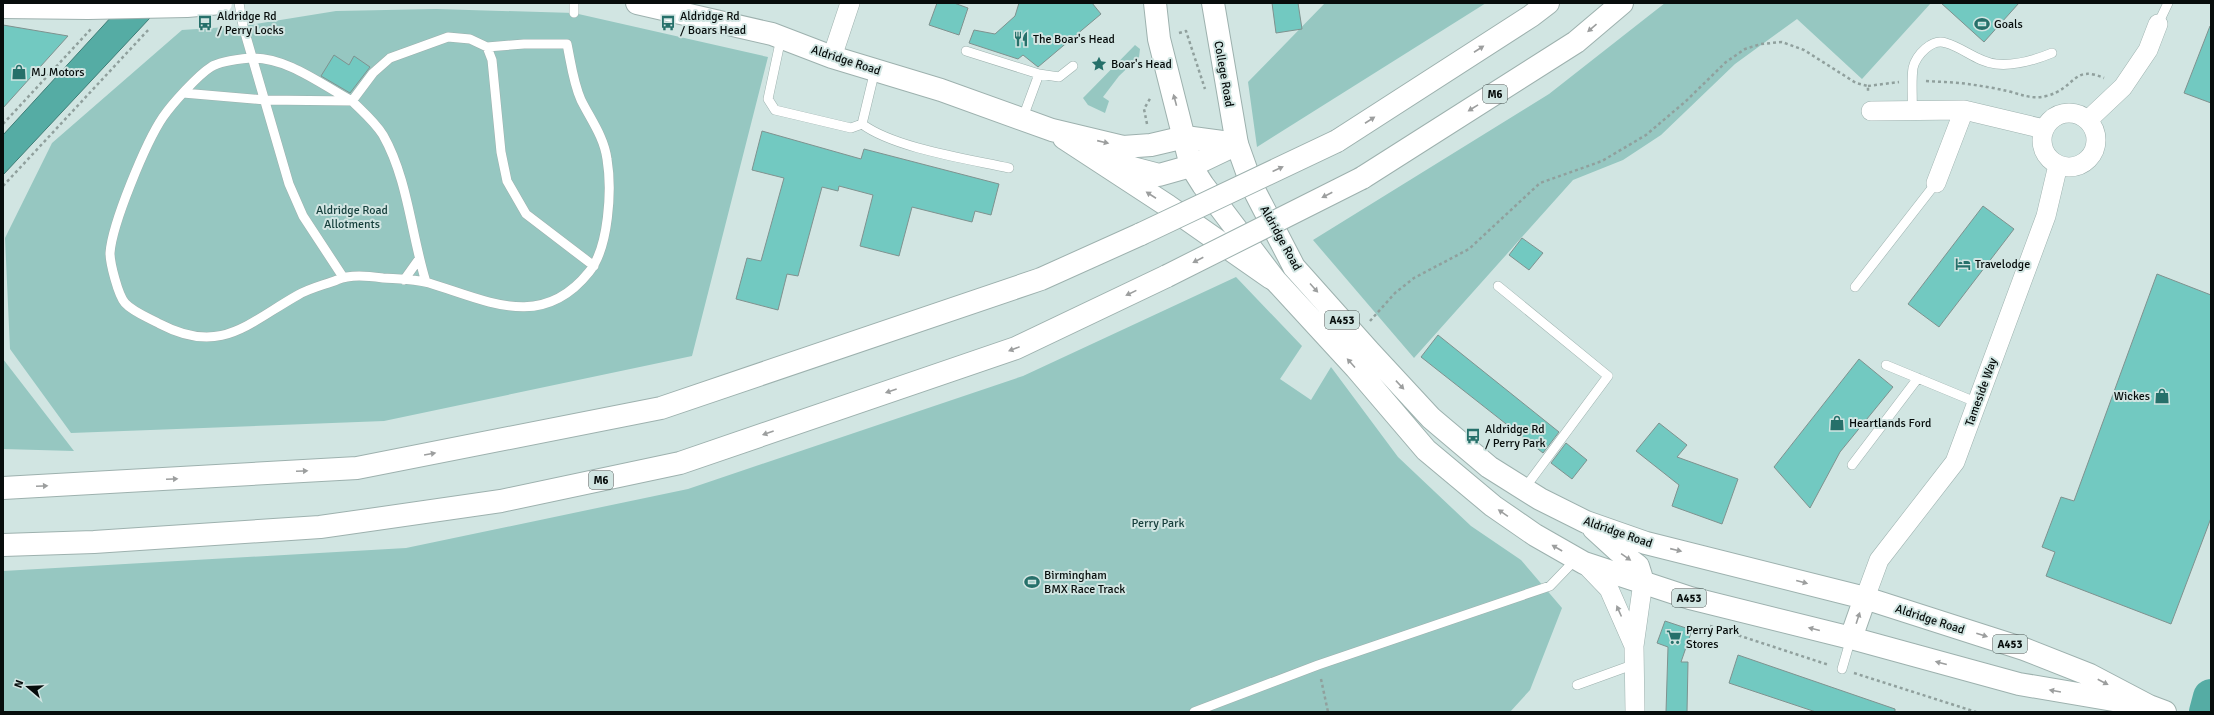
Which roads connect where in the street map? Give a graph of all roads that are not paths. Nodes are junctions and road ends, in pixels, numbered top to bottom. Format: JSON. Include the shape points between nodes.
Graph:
{"nodes":[{"id":1,"x":221,"y":3,"type":"edge"},
{"id":2,"x":239,"y":3,"type":"edge"},
{"id":3,"x":574,"y":3,"type":"edge"},
{"id":4,"x":637,"y":3,"type":"edge"},
{"id":5,"x":850,"y":3,"type":"edge"},
{"id":6,"x":1155,"y":3,"type":"edge"},
{"id":7,"x":1213,"y":3,"type":"edge"},
{"id":8,"x":1548,"y":3,"type":"edge"},
{"id":9,"x":1622,"y":3,"type":"edge"},
{"id":10,"x":2168,"y":3,"type":"edge"},
{"id":11,"x":14,"y":5,"type":"edge"},
{"id":12,"x":90,"y":12,"type":"edge"},
{"id":13,"x":574,"y":13,"type":"dead end"},
{"id":14,"x":2158,"y":24,"type":"joint"},
{"id":15,"x":781,"y":38,"type":"junction"},
{"id":16,"x":487,"y":47,"type":"junction"},
{"id":17,"x":966,"y":51,"type":"dead end"},
{"id":18,"x":2052,"y":53,"type":"dead end"},
{"id":19,"x":832,"y":57,"type":"junction"},
{"id":20,"x":252,"y":58,"type":"junction"},
{"id":21,"x":1072,"y":66,"type":"dead end"},
{"id":22,"x":875,"y":70,"type":"junction"},
{"id":23,"x":1039,"y":74,"type":"junction"},
{"id":24,"x":183,"y":93,"type":"junction"},
{"id":25,"x":264,"y":100,"type":"junction"},
{"id":26,"x":352,"y":101,"type":"junction"},
{"id":27,"x":1964,"y":110,"type":"junction"},
{"id":28,"x":1871,"y":111,"type":"road end"},
{"id":29,"x":1912,"y":111,"type":"junction"},
{"id":30,"x":1022,"y":120,"type":"junction"},
{"id":31,"x":2088,"y":120,"type":"junction"},
{"id":32,"x":862,"y":124,"type":"junction"},
{"id":33,"x":2044,"y":129,"type":"junction"},
{"id":34,"x":1052,"y":130,"type":"junction"},
{"id":35,"x":1185,"y":137,"type":"junction"},
{"id":36,"x":1237,"y":144,"type":"junction"},
{"id":37,"x":1093,"y":156,"type":"junction"},
{"id":38,"x":2058,"y":165,"type":"junction"},
{"id":39,"x":1191,"y":166,"type":"junction"},
{"id":40,"x":1009,"y":168,"type":"dead end"},
{"id":41,"x":1936,"y":183,"type":"joint"},
{"id":42,"x":419,"y":259,"type":"junction"},
{"id":43,"x":594,"y":266,"type":"junction"},
{"id":44,"x":343,"y":278,"type":"junction"},
{"id":45,"x":404,"y":280,"type":"junction"},
{"id":46,"x":1275,"y":280,"type":"junction"},
{"id":47,"x":426,"y":282,"type":"junction"},
{"id":48,"x":1498,"y":286,"type":"dead end"},
{"id":49,"x":1854,"y":287,"type":"dead end"},
{"id":50,"x":1886,"y":365,"type":"dead end"},
{"id":51,"x":1918,"y":378,"type":"junction"},
{"id":52,"x":1978,"y":403,"type":"junction"},
{"id":53,"x":1852,"y":465,"type":"dead end"},
{"id":54,"x":3,"y":488,"type":"edge"},
{"id":55,"x":1524,"y":489,"type":"junction"},
{"id":56,"x":1586,"y":522,"type":"junction"},
{"id":57,"x":3,"y":545,"type":"edge"},
{"id":58,"x":1580,"y":561,"type":"junction"},
{"id":59,"x":1643,"y":582,"type":"junction"},
{"id":60,"x":1865,"y":598,"type":"junction"},
{"id":61,"x":1851,"y":638,"type":"junction"},
{"id":62,"x":1635,"y":655,"type":"junction"},
{"id":63,"x":1842,"y":669,"type":"road end"},
{"id":64,"x":1577,"y":685,"type":"dead end"},
{"id":65,"x":2157,"y":709,"type":"edge"},
{"id":66,"x":1194,"y":712,"type":"edge"},
{"id":67,"x":1635,"y":712,"type":"edge"}],
"edges":[{"from":1,"to":12,"type":"main road","bridge":true},
{"from":2,"to":20,"type":"lane"},
{"from":3,"to":13,"type":"lane"},
{"from":4,"to":15,"type":"main road","name":"Aldridge Road"},
{"from":5,"to":19,"type":"street"},
{"from":35,"to":6,"type":"main road","number":"A453","one_way":true,"via":[[1159,39]]},
{"from":7,"to":36,"type":"main road","name":"College Road","number":"A453"},
{"from":54,"to":8,"type":"main road","one_way":true,"bridge":true,"via":[[357,468],[661,408],[1041,279],[1141,234],[1337,141]]},
{"from":9,"to":57,"type":"main road","number":"M6","one_way":true,"bridge":true,"via":[[1576,42],[1362,178],[1166,276],[1016,348],[680,463],[501,501],[320,527],[94,542]]},
{"from":10,"to":14,"type":"lane"},
{"from":11,"to":12,"type":"main road"},
{"from":14,"to":31,"type":"street","via":[[2148,50],[2123,87]]},
{"from":15,"to":19,"type":"main road","name":"Aldridge Road"},
{"from":15,"to":32,"type":"lane","via":[[768,99],[775,110],[851,128]]},
{"from":16,"to":26,"type":"lane","via":[[470,39],[448,37],[390,58],[373,73]]},
{"from":16,"to":43,"type":"lane","via":[[492,60],[500,146],[507,181],[526,214]]},
{"from":16,"to":43,"type":"lane","via":[[567,44],[571,71],[580,99],[598,131],[607,158],[608,204],[603,243]]},
{"from":17,"to":23,"type":"lane"},
{"from":18,"to":29,"type":"lane","via":[[2023,62],[1995,64],[1981,60],[1946,42],[1928,46],[1913,67]]},
{"from":19,"to":22,"type":"main road","name":"Aldridge Road"},
{"from":20,"to":24,"type":"lane","via":[[213,65]]},
{"from":20,"to":25,"type":"lane"},
{"from":20,"to":26,"type":"lane","via":[[297,70]]},
{"from":21,"to":23,"type":"lane","via":[[1059,77]]},
{"from":22,"to":30,"type":"main road","name":"Aldridge Road","via":[[941,90]]},
{"from":22,"to":32,"type":"lane"},
{"from":23,"to":30,"type":"lane"},
{"from":24,"to":25,"type":"lane"},
{"from":24,"to":44,"type":"lane","via":[[163,118],[148,146],[115,227],[110,255],[124,302],[176,332],[193,337],[219,335],[238,331],[300,294]]},
{"from":25,"to":26,"type":"lane"},
{"from":25,"to":44,"type":"lane","via":[[278,152],[303,216]]},
{"from":26,"to":42,"type":"lane","via":[[383,135],[392,156],[404,189]]},
{"from":27,"to":29,"type":"street"},
{"from":27,"to":33,"type":"street"},
{"from":27,"to":41,"type":"street"},
{"from":28,"to":29,"type":"street"},
{"from":30,"to":34,"type":"main road","name":"Aldridge Road"},
{"from":31,"to":33,"type":"street","via":[[2077,114],[2064,113],[2052,119]]},
{"from":31,"to":38,"type":"street","via":[[2096,134],[2095,149],[2087,161],[2073,168]]},
{"from":32,"to":40,"type":"lane","via":[[872,132],[900,142]]},
{"from":33,"to":38,"type":"street","via":[[2044,150],[2049,159]]},
{"from":34,"to":35,"type":"main road","name":"Aldridge Road","one_way":true,"via":[[1123,147],[1151,145]]},
{"from":34,"to":37,"type":"main road","name":"Aldridge Road"},
{"from":35,"to":36,"type":"main road","name":"Aldridge Road"},
{"from":35,"to":39,"type":"main road","name":"Aldridge Road","number":"A453"},
{"from":36,"to":39,"type":"main road","name":"Aldridge Road"},
{"from":36,"to":55,"type":"main road","name":"Aldridge Road","number":"A453","one_way":true,"via":[[1252,186],[1294,267],[1431,418],[1489,467]]},
{"from":37,"to":39,"type":"main road","name":"Aldridge Road","via":[[1141,172],[1159,175]]},
{"from":46,"to":37,"type":"main road","name":"Aldridge Road","one_way":true},
{"from":38,"to":52,"type":"street","name":"Tameside Way","via":[[2046,216]]},
{"from":39,"to":46,"type":"main road","name":"Aldridge Road","number":"A453"},
{"from":41,"to":49,"type":"lane"},
{"from":42,"to":45,"type":"lane"},
{"from":42,"to":47,"type":"lane"},
{"from":43,"to":47,"type":"lane","via":[[571,291],[550,304],[530,308],[463,295]]},
{"from":44,"to":45,"type":"lane","via":[[369,276]]},
{"from":45,"to":47,"type":"lane"},
{"from":58,"to":46,"type":"main road","name":"Aldridge Road","number":"A453","one_way":true,"via":[[1535,535],[1493,506],[1426,450],[1356,368]]},
{"from":48,"to":55,"type":"lane","via":[[1608,376]]},
{"from":50,"to":51,"type":"lane"},
{"from":51,"to":52,"type":"lane"},
{"from":51,"to":53,"type":"lane"},
{"from":52,"to":60,"type":"street","name":"Tameside Way","via":[[1955,462],[1879,560]]},
{"from":55,"to":56,"type":"main road","name":"Aldridge Road","number":"A453"},
{"from":56,"to":59,"type":"main road","one_way":true,"via":[[1638,566]]},
{"from":56,"to":60,"type":"main road","name":"Aldridge Road","number":"A453","one_way":true,"via":[[1646,543]]},
{"from":58,"to":59,"type":"main road","name":"Aldridge Road","number":"A453"},
{"from":62,"to":58,"type":"street","one_way":true,"via":[[1609,589]]},
{"from":58,"to":66,"type":"lane","via":[[1550,586],[1318,665]]},
{"from":61,"to":59,"type":"main road","name":"Aldridge Road","number":"A453","one_way":true,"via":[[1690,598]]},
{"from":59,"to":62,"type":"street"},
{"from":61,"to":60,"type":"main road","one_way":true},
{"from":60,"to":65,"type":"main road","name":"Aldridge Road","number":"A453","one_way":true,"via":[[2024,649],[2090,674]]},
{"from":61,"to":63,"type":"lane"},
{"from":65,"to":61,"type":"main road","name":"Aldridge Road","number":"A453","one_way":true,"via":[[2019,684]]},
{"from":62,"to":64,"type":"lane"},
{"from":62,"to":67,"type":"street"}]}
